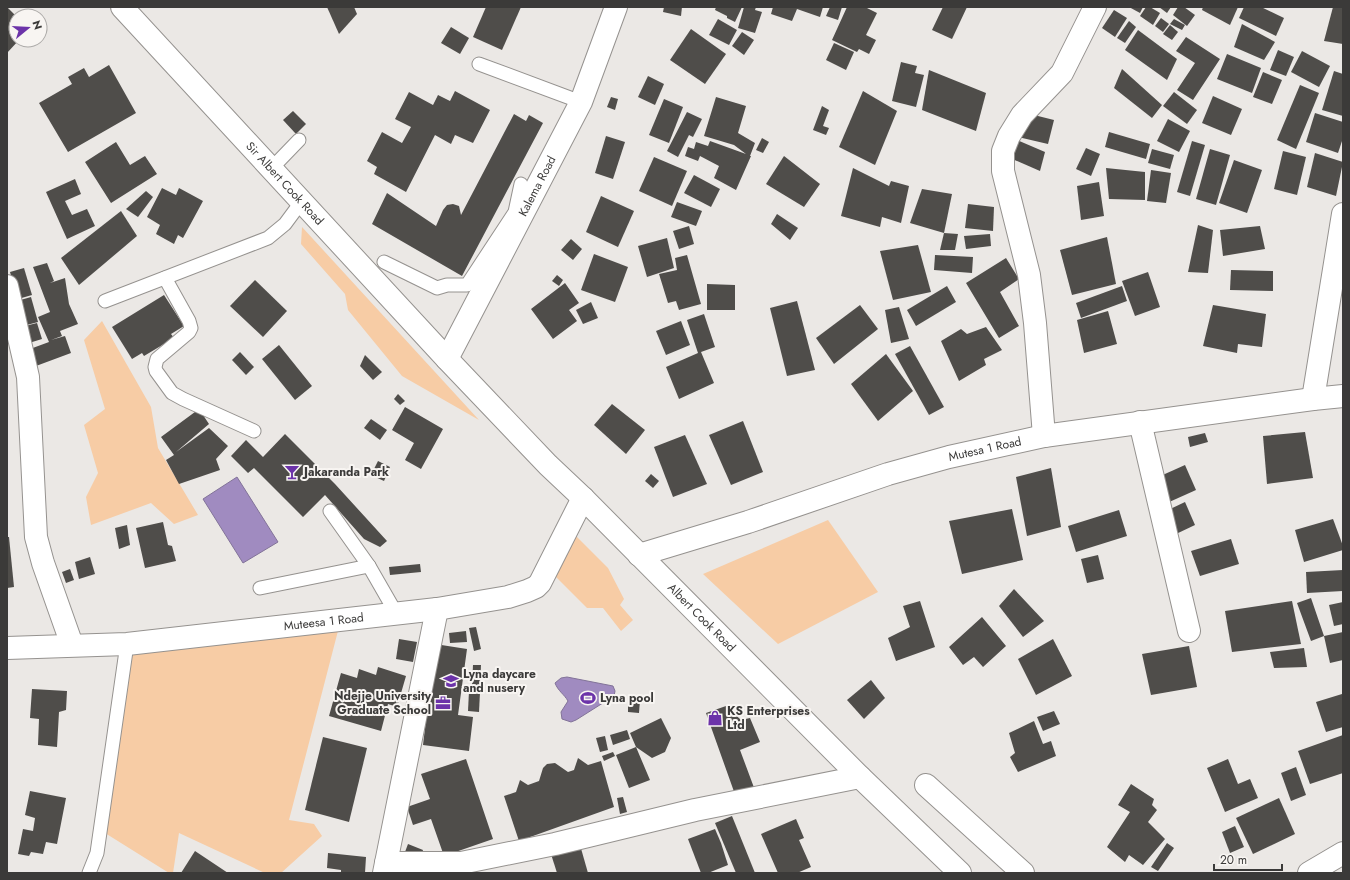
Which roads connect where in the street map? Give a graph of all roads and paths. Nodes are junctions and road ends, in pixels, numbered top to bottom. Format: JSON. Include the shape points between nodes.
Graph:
{"nodes":[{"id":1,"x":122,"y":7,"type":"edge"},
{"id":2,"x":616,"y":7,"type":"edge"},
{"id":3,"x":1095,"y":7,"type":"edge"},
{"id":4,"x":479,"y":64,"type":"dead end"},
{"id":5,"x":581,"y":102,"type":"junction"},
{"id":6,"x":298,"y":140,"type":"dead end"},
{"id":7,"x":271,"y":169,"type":"junction"},
{"id":8,"x":531,"y":182,"type":"junction"},
{"id":9,"x":302,"y":201,"type":"junction"},
{"id":10,"x":515,"y":212,"type":"junction"},
{"id":11,"x":1343,"y":214,"type":"edge"},
{"id":12,"x":384,"y":262,"type":"dead end"},
{"id":13,"x":165,"y":278,"type":"junction"},
{"id":14,"x":7,"y":286,"type":"edge"},
{"id":15,"x":105,"y":301,"type":"dead end"},
{"id":16,"x":447,"y":359,"type":"junction"},
{"id":17,"x":1343,"y":396,"type":"edge"},
{"id":18,"x":1313,"y":399,"type":"junction"},
{"id":19,"x":1140,"y":422,"type":"junction"},
{"id":20,"x":254,"y":431,"type":"dead end"},
{"id":21,"x":1044,"y":436,"type":"junction"},
{"id":22,"x":583,"y":498,"type":"junction"},
{"id":23,"x":330,"y":511,"type":"dead end"},
{"id":24,"x":639,"y":555,"type":"junction"},
{"id":25,"x":369,"y":566,"type":"junction"},
{"id":26,"x":260,"y":588,"type":"dead end"},
{"id":27,"x":437,"y":609,"type":"junction"},
{"id":28,"x":396,"y":613,"type":"junction"},
{"id":29,"x":1189,"y":631,"type":"dead end"},
{"id":30,"x":128,"y":644,"type":"junction"},
{"id":31,"x":72,"y":645,"type":"junction"},
{"id":32,"x":7,"y":648,"type":"edge"},
{"id":33,"x":860,"y":777,"type":"junction"},
{"id":34,"x":926,"y":785,"type":"dead end"},
{"id":35,"x":1343,"y":852,"type":"edge"},
{"id":36,"x":385,"y":868,"type":"edge"},
{"id":37,"x":89,"y":873,"type":"edge"},
{"id":38,"x":960,"y":873,"type":"edge"},
{"id":39,"x":1022,"y":873,"type":"edge"},
{"id":40,"x":1309,"y":873,"type":"edge"}],
"edges":[{"from":1,"to":7,"type":"street","name":"Sir Albert Cook Road"},
{"from":2,"to":5,"type":"street","name":"Kalema Road"},
{"from":3,"to":21,"type":"street","via":[[1062,73],[1022,115],[1003,151],[1004,170],[1029,275]]},
{"from":4,"to":5,"type":"lane"},
{"from":5,"to":8,"type":"street","name":"Kalema Road"},
{"from":6,"to":7,"type":"lane"},
{"from":7,"to":9,"type":"street","name":"Sir Albert Cook Road"},
{"from":8,"to":10,"type":"lane"},
{"from":8,"to":10,"type":"lane"},
{"from":8,"to":16,"type":"street","name":"Kalema Road"},
{"from":9,"to":13,"type":"lane","via":[[285,224],[268,238]]},
{"from":9,"to":16,"type":"street","name":"Sir Albert Cook Road"},
{"from":10,"to":12,"type":"lane","via":[[467,285],[437,288]]},
{"from":11,"to":18,"type":"street"},
{"from":13,"to":15,"type":"lane"},
{"from":13,"to":20,"type":"lane","via":[[191,328],[157,359],[156,372],[172,393]]},
{"from":14,"to":31,"type":"street","via":[[28,377],[36,538]]},
{"from":16,"to":22,"type":"street","name":"Albert Cook Road"},
{"from":17,"to":18,"type":"street","name":"Mutesa 1 Road"},
{"from":18,"to":19,"type":"street","name":"Mutesa 1 Road"},
{"from":19,"to":21,"type":"street","name":"Mutesa 1 Road"},
{"from":19,"to":29,"type":"street"},
{"from":21,"to":24,"type":"street","name":"Mutesa 1 Road","via":[[949,457],[888,474],[748,522]]},
{"from":22,"to":24,"type":"street","name":"Albert Cook Road"},
{"from":22,"to":27,"type":"street","name":"Muteesa 1 Road","via":[[536,588],[508,597]]},
{"from":23,"to":25,"type":"lane"},
{"from":24,"to":33,"type":"street","name":"Albert Cook Road"},
{"from":25,"to":26,"type":"lane"},
{"from":25,"to":28,"type":"lane"},
{"from":27,"to":28,"type":"street","name":"Muteesa 1 Road"},
{"from":27,"to":36,"type":"street"},
{"from":28,"to":30,"type":"street","name":"Muteesa 1 Road"},
{"from":30,"to":31,"type":"street","name":"Muteesa 1 Road"},
{"from":30,"to":37,"type":"lane","via":[[97,853]]},
{"from":31,"to":32,"type":"street","name":"Muteesa 1 Road"},
{"from":33,"to":36,"type":"street","via":[[695,810],[554,844],[461,863]]},
{"from":33,"to":38,"type":"street","name":"Albert Cook Road"},
{"from":34,"to":39,"type":"street"},
{"from":35,"to":40,"type":"street"}]}
